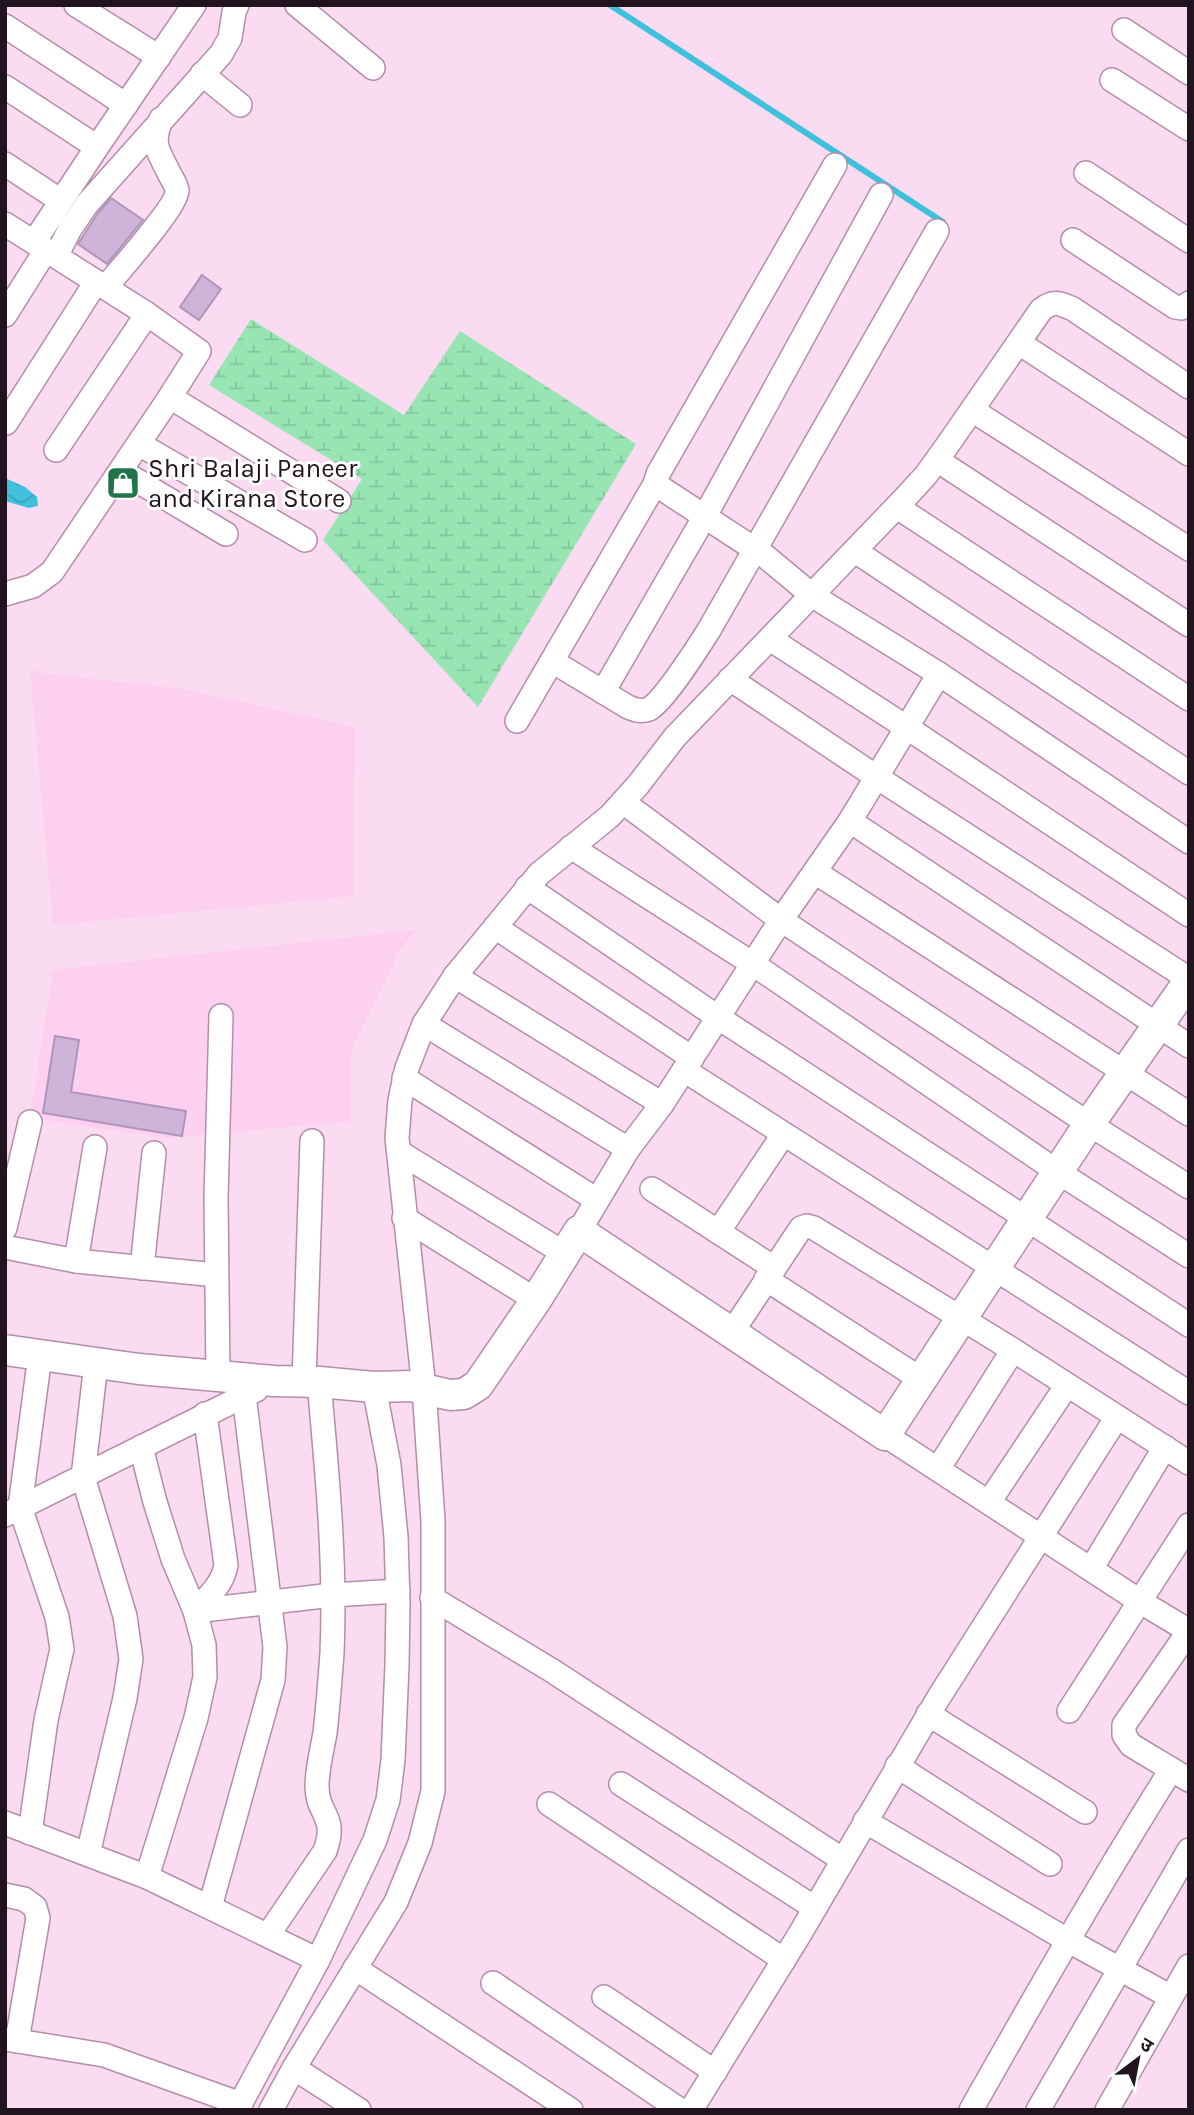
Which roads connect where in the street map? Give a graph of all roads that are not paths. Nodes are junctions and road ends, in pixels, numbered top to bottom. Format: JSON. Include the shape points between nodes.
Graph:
{"nodes":[{"id":1,"x":76,"y":5,"type":"edge"},
{"id":2,"x":237,"y":5,"type":"edge"},
{"id":3,"x":298,"y":5,"type":"edge"},
{"id":4,"x":192,"y":6,"type":"edge"},
{"id":5,"x":5,"y":26,"type":"edge"},
{"id":6,"x":1124,"y":30,"type":"dead end"},
{"id":7,"x":159,"y":57,"type":"junction"},
{"id":8,"x":373,"y":68,"type":"dead end"},
{"id":9,"x":1189,"y":73,"type":"edge"},
{"id":10,"x":202,"y":74,"type":"junction"},
{"id":11,"x":1112,"y":80,"type":"dead end"},
{"id":12,"x":5,"y":88,"type":"edge"},
{"id":13,"x":126,"y":105,"type":"junction"},
{"id":14,"x":240,"y":105,"type":"dead end"},
{"id":15,"x":161,"y":119,"type":"junction"},
{"id":16,"x":1189,"y":129,"type":"edge"},
{"id":17,"x":97,"y":147,"type":"junction"},
{"id":18,"x":5,"y":164,"type":"edge"},
{"id":19,"x":835,"y":165,"type":"dead end"},
{"id":20,"x":1086,"y":173,"type":"dead end"},
{"id":21,"x":881,"y":195,"type":"dead end"},
{"id":22,"x":61,"y":201,"type":"junction"},
{"id":23,"x":5,"y":224,"type":"edge"},
{"id":24,"x":937,"y":231,"type":"dead end"},
{"id":25,"x":1073,"y":240,"type":"dead end"},
{"id":26,"x":1189,"y":241,"type":"edge"},
{"id":27,"x":45,"y":249,"type":"junction"},
{"id":28,"x":101,"y":284,"type":"junction"},
{"id":29,"x":1189,"y":303,"type":"edge"},
{"id":30,"x":147,"y":314,"type":"junction"},
{"id":31,"x":5,"y":315,"type":"edge"},
{"id":32,"x":1019,"y":343,"type":"junction"},
{"id":33,"x":1189,"y":387,"type":"edge"},
{"id":34,"x":170,"y":397,"type":"junction"},
{"id":35,"x":972,"y":410,"type":"junction"},
{"id":36,"x":6,"y":423,"type":"edge"},
{"id":37,"x":139,"y":444,"type":"junction"},
{"id":38,"x":56,"y":450,"type":"dead end"},
{"id":39,"x":1189,"y":454,"type":"edge"},
{"id":40,"x":937,"y":460,"type":"junction"},
{"id":41,"x":121,"y":471,"type":"junction"},
{"id":42,"x":655,"y":484,"type":"junction"},
{"id":43,"x":338,"y":501,"type":"dead end"},
{"id":44,"x":897,"y":508,"type":"junction"},
{"id":45,"x":705,"y":516,"type":"junction"},
{"id":46,"x":226,"y":534,"type":"dead end"},
{"id":47,"x":305,"y":540,"type":"dead end"},
{"id":48,"x":754,"y":549,"type":"junction"},
{"id":49,"x":1189,"y":549,"type":"edge"},
{"id":50,"x":855,"y":551,"type":"junction"},
{"id":51,"x":808,"y":592,"type":"junction"},
{"id":52,"x":5,"y":594,"type":"edge"},
{"id":53,"x":1189,"y":625,"type":"edge"},
{"id":54,"x":770,"y":639,"type":"junction"},
{"id":55,"x":552,"y":661,"type":"junction"},
{"id":56,"x":939,"y":674,"type":"junction"},
{"id":57,"x":730,"y":679,"type":"junction"},
{"id":58,"x":604,"y":692,"type":"junction"},
{"id":59,"x":1189,"y":699,"type":"edge"},
{"id":60,"x":517,"y":721,"type":"dead end"},
{"id":61,"x":906,"y":727,"type":"junction"},
{"id":62,"x":1189,"y":773,"type":"edge"},
{"id":63,"x":877,"y":778,"type":"junction"},
{"id":64,"x":623,"y":803,"type":"junction"},
{"id":65,"x":850,"y":821,"type":"junction"},
{"id":66,"x":1189,"y":842,"type":"edge"},
{"id":67,"x":571,"y":847,"type":"junction"},
{"id":68,"x":815,"y":872,"type":"junction"},
{"id":69,"x":527,"y":887,"type":"junction"},
{"id":70,"x":1189,"y":915,"type":"edge"},
{"id":71,"x":781,"y":920,"type":"junction"},
{"id":72,"x":495,"y":927,"type":"junction"},
{"id":73,"x":753,"y":964,"type":"junction"},
{"id":74,"x":455,"y":976,"type":"junction"},
{"id":75,"x":1189,"y":980,"type":"edge"},
{"id":76,"x":220,"y":1016,"type":"dead end"},
{"id":77,"x":719,"y":1017,"type":"junction"},
{"id":78,"x":424,"y":1024,"type":"junction"},
{"id":79,"x":1157,"y":1026,"type":"junction"},
{"id":80,"x":1189,"y":1046,"type":"edge"},
{"id":81,"x":688,"y":1064,"type":"junction"},
{"id":82,"x":1125,"y":1073,"type":"junction"},
{"id":83,"x":404,"y":1078,"type":"junction"},
{"id":84,"x":662,"y":1104,"type":"junction"},
{"id":85,"x":1189,"y":1114,"type":"edge"},
{"id":86,"x":30,"y":1122,"type":"dead end"},
{"id":87,"x":1089,"y":1124,"type":"junction"},
{"id":88,"x":783,"y":1135,"type":"junction"},
{"id":89,"x":312,"y":1141,"type":"dead end"},
{"id":90,"x":95,"y":1147,"type":"dead end"},
{"id":91,"x":628,"y":1149,"type":"junction"},
{"id":92,"x":399,"y":1152,"type":"junction"},
{"id":93,"x":154,"y":1153,"type":"dead end"},
{"id":94,"x":1058,"y":1172,"type":"junction"},
{"id":95,"x":1189,"y":1187,"type":"edge"},
{"id":96,"x":652,"y":1189,"type":"dead end"},
{"id":97,"x":597,"y":1200,"type":"junction"},
{"id":98,"x":404,"y":1218,"type":"junction"},
{"id":99,"x":1027,"y":1219,"type":"junction"},
{"id":100,"x":5,"y":1228,"type":"edge"},
{"id":101,"x":718,"y":1232,"type":"junction"},
{"id":102,"x":572,"y":1242,"type":"junction"},
{"id":103,"x":5,"y":1247,"type":"edge"},
{"id":104,"x":1189,"y":1255,"type":"edge"},
{"id":105,"x":76,"y":1261,"type":"junction"},
{"id":106,"x":142,"y":1268,"type":"junction"},
{"id":107,"x":993,"y":1270,"type":"junction"},
{"id":108,"x":770,"y":1273,"type":"junction"},
{"id":109,"x":216,"y":1275,"type":"junction"},
{"id":110,"x":536,"y":1300,"type":"junction"},
{"id":111,"x":962,"y":1319,"type":"junction"},
{"id":112,"x":1189,"y":1325,"type":"edge"},
{"id":113,"x":732,"y":1332,"type":"junction"},
{"id":114,"x":5,"y":1350,"type":"edge"},
{"id":115,"x":1013,"y":1350,"type":"junction"},
{"id":116,"x":40,"y":1355,"type":"junction"},
{"id":117,"x":96,"y":1363,"type":"junction"},
{"id":118,"x":218,"y":1377,"type":"junction"},
{"id":119,"x":922,"y":1380,"type":"junction"},
{"id":120,"x":275,"y":1381,"type":"junction"},
{"id":121,"x":312,"y":1382,"type":"junction"},
{"id":122,"x":1067,"y":1385,"type":"junction"},
{"id":123,"x":400,"y":1387,"type":"junction"},
{"id":124,"x":1189,"y":1393,"type":"edge"},
{"id":125,"x":244,"y":1395,"type":"junction"},
{"id":126,"x":205,"y":1414,"type":"junction"},
{"id":127,"x":1117,"y":1416,"type":"junction"},
{"id":128,"x":886,"y":1434,"type":"junction"},
{"id":129,"x":141,"y":1447,"type":"junction"},
{"id":130,"x":1165,"y":1447,"type":"junction"},
{"id":131,"x":1189,"y":1463,"type":"edge"},
{"id":132,"x":938,"y":1469,"type":"junction"},
{"id":133,"x":83,"y":1477,"type":"junction"},
{"id":134,"x":989,"y":1502,"type":"junction"},
{"id":135,"x":13,"y":1511,"type":"edge"},
{"id":136,"x":1189,"y":1525,"type":"edge"},
{"id":137,"x":1041,"y":1535,"type":"junction"},
{"id":138,"x":1091,"y":1569,"type":"junction"},
{"id":139,"x":398,"y":1591,"type":"junction"},
{"id":140,"x":332,"y":1595,"type":"junction"},
{"id":141,"x":432,"y":1598,"type":"junction"},
{"id":142,"x":1141,"y":1602,"type":"junction"},
{"id":143,"x":269,"y":1603,"type":"junction"},
{"id":144,"x":195,"y":1611,"type":"junction"},
{"id":145,"x":1189,"y":1631,"type":"edge"},
{"id":146,"x":1069,"y":1712,"type":"dead end"},
{"id":147,"x":928,"y":1714,"type":"junction"},
{"id":148,"x":897,"y":1766,"type":"junction"},
{"id":149,"x":1180,"y":1775,"type":"edge"},
{"id":150,"x":621,"y":1784,"type":"dead end"},
{"id":151,"x":549,"y":1804,"type":"dead end"},
{"id":152,"x":1085,"y":1812,"type":"dead end"},
{"id":153,"x":865,"y":1821,"type":"junction"},
{"id":154,"x":5,"y":1823,"type":"edge"},
{"id":155,"x":30,"y":1833,"type":"junction"},
{"id":156,"x":1189,"y":1850,"type":"edge"},
{"id":157,"x":88,"y":1853,"type":"junction"},
{"id":158,"x":842,"y":1860,"type":"junction"},
{"id":159,"x":1050,"y":1864,"type":"dead end"},
{"id":160,"x":148,"y":1877,"type":"junction"},
{"id":161,"x":5,"y":1895,"type":"edge"},
{"id":162,"x":210,"y":1907,"type":"junction"},
{"id":163,"x":815,"y":1908,"type":"junction"},
{"id":164,"x":268,"y":1935,"type":"junction"},
{"id":165,"x":1067,"y":1940,"type":"junction"},
{"id":166,"x":318,"y":1960,"type":"junction"},
{"id":167,"x":783,"y":1960,"type":"junction"},
{"id":168,"x":1189,"y":1966,"type":"edge"},
{"id":169,"x":355,"y":1968,"type":"junction"},
{"id":170,"x":1120,"y":1969,"type":"junction"},
{"id":171,"x":494,"y":1983,"type":"dead end"},
{"id":172,"x":604,"y":1997,"type":"dead end"},
{"id":173,"x":1171,"y":1997,"type":"junction"},
{"id":174,"x":11,"y":2040,"type":"edge"},
{"id":175,"x":294,"y":2068,"type":"junction"},
{"id":176,"x":715,"y":2072,"type":"junction"},
{"id":177,"x":239,"y":2107,"type":"edge"},
{"id":178,"x":271,"y":2110,"type":"edge"},
{"id":179,"x":359,"y":2110,"type":"edge"},
{"id":180,"x":571,"y":2110,"type":"edge"},
{"id":181,"x":680,"y":2110,"type":"edge"},
{"id":182,"x":691,"y":2110,"type":"edge"},
{"id":183,"x":971,"y":2110,"type":"edge"},
{"id":184,"x":1038,"y":2110,"type":"edge"},
{"id":185,"x":1107,"y":2110,"type":"edge"}],
"edges":[{"from":1,"to":7,"type":"street"},
{"from":2,"to":10,"type":"street","via":[[226,45]]},
{"from":3,"to":8,"type":"street"},
{"from":4,"to":7,"type":"street"},
{"from":5,"to":13,"type":"street"},
{"from":6,"to":9,"type":"street"},
{"from":7,"to":13,"type":"street"},
{"from":10,"to":14,"type":"street"},
{"from":10,"to":15,"type":"street"},
{"from":11,"to":16,"type":"street"},
{"from":12,"to":17,"type":"street"},
{"from":13,"to":17,"type":"street"},
{"from":15,"to":27,"type":"street","via":[[69,229]]},
{"from":15,"to":28,"type":"street","via":[[156,147],[177,194],[169,210]]},
{"from":17,"to":22,"type":"street"},
{"from":18,"to":22,"type":"street"},
{"from":19,"to":42,"type":"street"},
{"from":20,"to":26,"type":"street"},
{"from":21,"to":45,"type":"street"},
{"from":22,"to":27,"type":"street"},
{"from":23,"to":27,"type":"street"},
{"from":24,"to":48,"type":"street"},
{"from":25,"to":29,"type":"street","via":[[1175,307],[1182,309]]},
{"from":27,"to":28,"type":"street"},
{"from":27,"to":31,"type":"street"},
{"from":28,"to":30,"type":"street"},
{"from":28,"to":36,"type":"street"},
{"from":30,"to":34,"type":"street","via":[[199,351]]},
{"from":30,"to":38,"type":"street"},
{"from":32,"to":33,"type":"street","via":[[1041,310],[1055,302],[1073,309]]},
{"from":32,"to":35,"type":"street"},
{"from":32,"to":39,"type":"street"},
{"from":34,"to":37,"type":"street"},
{"from":34,"to":43,"type":"street"},
{"from":35,"to":40,"type":"street"},
{"from":35,"to":49,"type":"street"},
{"from":37,"to":41,"type":"street"},
{"from":37,"to":47,"type":"street"},
{"from":40,"to":44,"type":"street"},
{"from":40,"to":53,"type":"street"},
{"from":41,"to":46,"type":"street"},
{"from":41,"to":52,"type":"street","via":[[52,572],[33,586]]},
{"from":42,"to":45,"type":"street"},
{"from":42,"to":55,"type":"street"},
{"from":44,"to":50,"type":"street"},
{"from":44,"to":59,"type":"street"},
{"from":45,"to":48,"type":"street"},
{"from":45,"to":58,"type":"street"},
{"from":48,"to":51,"type":"street"},
{"from":48,"to":58,"type":"street","via":[[703,640],[655,704],[638,711]]},
{"from":50,"to":51,"type":"street"},
{"from":50,"to":62,"type":"street"},
{"from":51,"to":54,"type":"street"},
{"from":51,"to":56,"type":"street"},
{"from":54,"to":57,"type":"street"},
{"from":54,"to":61,"type":"street"},
{"from":55,"to":58,"type":"street"},
{"from":55,"to":60,"type":"street"},
{"from":56,"to":61,"type":"street"},
{"from":56,"to":66,"type":"street"},
{"from":57,"to":63,"type":"street"},
{"from":57,"to":64,"type":"street","via":[[666,746]]},
{"from":61,"to":63,"type":"street"},
{"from":61,"to":70,"type":"street"},
{"from":63,"to":65,"type":"street"},
{"from":63,"to":75,"type":"street"},
{"from":64,"to":67,"type":"street"},
{"from":64,"to":71,"type":"street"},
{"from":65,"to":68,"type":"street"},
{"from":65,"to":79,"type":"street"},
{"from":67,"to":69,"type":"street"},
{"from":67,"to":73,"type":"street"},
{"from":68,"to":71,"type":"street"},
{"from":68,"to":82,"type":"street"},
{"from":69,"to":72,"type":"street"},
{"from":69,"to":77,"type":"street"},
{"from":71,"to":73,"type":"street"},
{"from":71,"to":87,"type":"street"},
{"from":72,"to":74,"type":"street"},
{"from":72,"to":81,"type":"street"},
{"from":73,"to":77,"type":"street"},
{"from":73,"to":94,"type":"street"},
{"from":74,"to":78,"type":"street"},
{"from":74,"to":84,"type":"street"},
{"from":75,"to":79,"type":"street"},
{"from":76,"to":109,"type":"street"},
{"from":77,"to":81,"type":"street"},
{"from":77,"to":99,"type":"street"},
{"from":78,"to":83,"type":"street"},
{"from":78,"to":91,"type":"street"},
{"from":79,"to":80,"type":"street"},
{"from":79,"to":82,"type":"street"},
{"from":81,"to":84,"type":"street"},
{"from":81,"to":88,"type":"street"},
{"from":82,"to":85,"type":"street"},
{"from":82,"to":87,"type":"street"},
{"from":83,"to":92,"type":"street"},
{"from":83,"to":97,"type":"street"},
{"from":84,"to":91,"type":"street"},
{"from":86,"to":100,"type":"street"},
{"from":87,"to":94,"type":"street"},
{"from":87,"to":95,"type":"street"},
{"from":88,"to":101,"type":"street"},
{"from":88,"to":107,"type":"street"},
{"from":89,"to":121,"type":"street"},
{"from":90,"to":105,"type":"street"},
{"from":91,"to":97,"type":"street"},
{"from":92,"to":98,"type":"street"},
{"from":92,"to":102,"type":"street"},
{"from":93,"to":106,"type":"street"},
{"from":94,"to":99,"type":"street"},
{"from":94,"to":104,"type":"street"},
{"from":96,"to":101,"type":"street"},
{"from":97,"to":102,"type":"street"},
{"from":98,"to":110,"type":"street"},
{"from":98,"to":123,"type":"street"},
{"from":99,"to":107,"type":"street"},
{"from":99,"to":112,"type":"street"},
{"from":101,"to":108,"type":"street"},
{"from":102,"to":110,"type":"street"},
{"from":102,"to":113,"type":"street"},
{"from":103,"to":105,"type":"street"},
{"from":105,"to":106,"type":"street"},
{"from":106,"to":109,"type":"street"},
{"from":107,"to":111,"type":"street"},
{"from":107,"to":124,"type":"street"},
{"from":108,"to":111,"type":"street","via":[[807,1226]]},
{"from":108,"to":113,"type":"street"},
{"from":108,"to":119,"type":"street"},
{"from":109,"to":118,"type":"street"},
{"from":110,"to":123,"type":"street","via":[[478,1385],[464,1394]]},
{"from":111,"to":115,"type":"street"},
{"from":111,"to":119,"type":"street"},
{"from":113,"to":128,"type":"street"},
{"from":114,"to":116,"type":"street"},
{"from":115,"to":122,"type":"street"},
{"from":115,"to":132,"type":"street"},
{"from":116,"to":117,"type":"street"},
{"from":116,"to":135,"type":"street"},
{"from":117,"to":118,"type":"street"},
{"from":117,"to":133,"type":"street"},
{"from":118,"to":120,"type":"street"},
{"from":119,"to":128,"type":"street"},
{"from":120,"to":121,"type":"street"},
{"from":120,"to":125,"type":"street"},
{"from":121,"to":123,"type":"street"},
{"from":121,"to":140,"type":"street","via":[[331,1530]]},
{"from":122,"to":127,"type":"street"},
{"from":122,"to":134,"type":"street"},
{"from":123,"to":139,"type":"street","via":[[389,1465]]},
{"from":123,"to":141,"type":"street","via":[[433,1521]]},
{"from":125,"to":126,"type":"street"},
{"from":125,"to":143,"type":"street"},
{"from":126,"to":129,"type":"street"},
{"from":126,"to":144,"type":"street","via":[[226,1565],[218,1586]]},
{"from":127,"to":130,"type":"street"},
{"from":127,"to":137,"type":"street"},
{"from":128,"to":132,"type":"street"},
{"from":129,"to":133,"type":"street"},
{"from":129,"to":144,"type":"street","via":[[173,1559]]},
{"from":130,"to":131,"type":"street"},
{"from":130,"to":138,"type":"street"},
{"from":132,"to":134,"type":"street"},
{"from":133,"to":135,"type":"street"},
{"from":133,"to":157,"type":"street","via":[[125,1616],[131,1659]]},
{"from":134,"to":137,"type":"street"},
{"from":135,"to":155,"type":"street","via":[[57,1617],[62,1649],[44,1731]]},
{"from":136,"to":142,"type":"street"},
{"from":137,"to":138,"type":"street"},
{"from":137,"to":147,"type":"street"},
{"from":138,"to":142,"type":"street"},
{"from":139,"to":140,"type":"street"},
{"from":139,"to":166,"type":"street","via":[[388,1800],[375,1840]]},
{"from":140,"to":143,"type":"street"},
{"from":140,"to":164,"type":"street","via":[[332,1653],[317,1785],[330,1838]]},
{"from":141,"to":158,"type":"street"},
{"from":141,"to":169,"type":"street","via":[[433,1791],[420,1843],[396,1902]]},
{"from":142,"to":145,"type":"street"},
{"from":142,"to":146,"type":"street"},
{"from":143,"to":144,"type":"street"},
{"from":143,"to":162,"type":"street","via":[[275,1647],[273,1681]]},
{"from":144,"to":160,"type":"street","via":[[204,1645],[205,1677]]},
{"from":145,"to":149,"type":"street","via":[[1124,1725],[1131,1745]]},
{"from":147,"to":148,"type":"street"},
{"from":147,"to":152,"type":"street"},
{"from":148,"to":153,"type":"street"},
{"from":148,"to":159,"type":"street"},
{"from":149,"to":165,"type":"street"},
{"from":150,"to":163,"type":"street"},
{"from":151,"to":167,"type":"street"},
{"from":153,"to":158,"type":"street"},
{"from":153,"to":165,"type":"street"},
{"from":154,"to":155,"type":"street"},
{"from":155,"to":157,"type":"street"},
{"from":156,"to":170,"type":"street"},
{"from":157,"to":160,"type":"street"},
{"from":158,"to":163,"type":"street"},
{"from":160,"to":162,"type":"street"},
{"from":161,"to":174,"type":"street","via":[[24,1899],[35,1907],[38,1918]]},
{"from":162,"to":164,"type":"street"},
{"from":163,"to":167,"type":"street"},
{"from":164,"to":166,"type":"street"},
{"from":165,"to":170,"type":"street"},
{"from":165,"to":183,"type":"street"},
{"from":166,"to":177,"type":"street"},
{"from":167,"to":176,"type":"street"},
{"from":168,"to":173,"type":"street"},
{"from":169,"to":175,"type":"street"},
{"from":169,"to":180,"type":"street"},
{"from":170,"to":173,"type":"street"},
{"from":170,"to":184,"type":"street"},
{"from":171,"to":181,"type":"street"},
{"from":172,"to":176,"type":"street"},
{"from":173,"to":185,"type":"street"},
{"from":174,"to":177,"type":"street","via":[[104,2055]]},
{"from":175,"to":178,"type":"street"},
{"from":175,"to":179,"type":"street"},
{"from":176,"to":182,"type":"street"}]}
